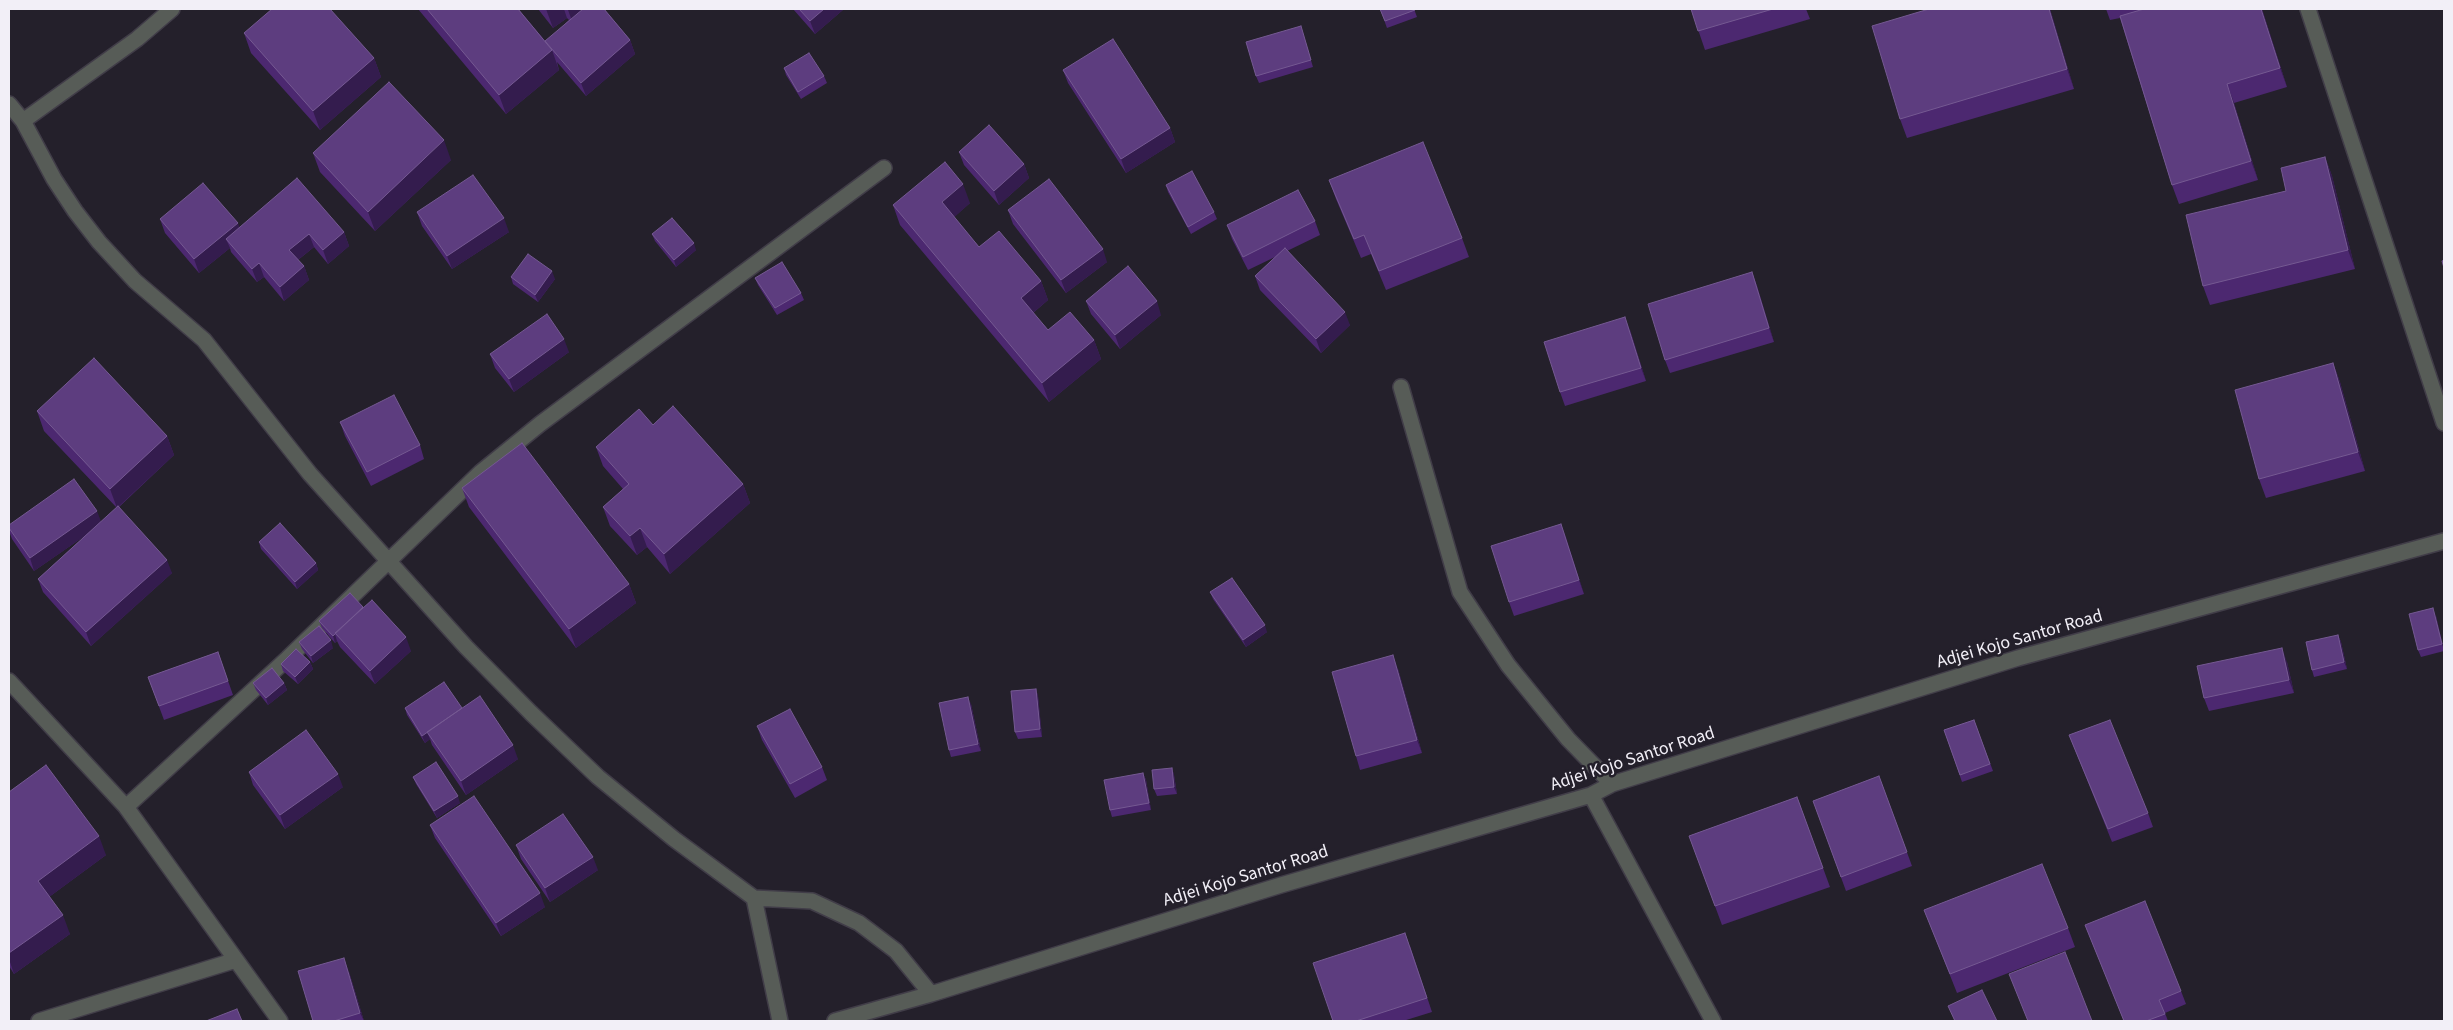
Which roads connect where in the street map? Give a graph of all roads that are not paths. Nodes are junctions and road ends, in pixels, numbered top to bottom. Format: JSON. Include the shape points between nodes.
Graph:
{"nodes":[{"id":1,"x":172,"y":9,"type":"edge"},
{"id":2,"x":2308,"y":9,"type":"edge"},
{"id":3,"x":9,"y":104,"type":"edge"},
{"id":4,"x":23,"y":121,"type":"junction"},
{"id":5,"x":884,"y":168,"type":"dead end"},
{"id":6,"x":1401,"y":387,"type":"dead end"},
{"id":7,"x":2444,"y":422,"type":"edge"},
{"id":8,"x":2444,"y":541,"type":"edge"},
{"id":9,"x":388,"y":559,"type":"junction"},
{"id":10,"x":9,"y":681,"type":"edge"},
{"id":11,"x":1612,"y":784,"type":"junction"},
{"id":12,"x":1591,"y":795,"type":"junction"},
{"id":13,"x":126,"y":807,"type":"junction"},
{"id":14,"x":754,"y":898,"type":"junction"},
{"id":15,"x":236,"y":960,"type":"junction"},
{"id":16,"x":931,"y":994,"type":"junction"},
{"id":17,"x":40,"y":1021,"type":"edge"},
{"id":18,"x":280,"y":1021,"type":"edge"},
{"id":19,"x":780,"y":1021,"type":"edge"},
{"id":20,"x":835,"y":1021,"type":"edge"},
{"id":21,"x":1713,"y":1021,"type":"edge"}],
"edges":[{"from":1,"to":4,"type":"street","via":[[129,45]]},
{"from":2,"to":7,"type":"street"},
{"from":3,"to":4,"type":"street"},
{"from":4,"to":9,"type":"street","via":[[54,179],[99,242],[135,281],[204,340],[310,474]]},
{"from":5,"to":9,"type":"street","via":[[540,424],[481,472]]},
{"from":6,"to":11,"type":"street","via":[[1460,592],[1508,665],[1568,739]]},
{"from":8,"to":11,"type":"street","name":"Adjei Kojo Santor Road","via":[[2018,658]]},
{"from":9,"to":13,"type":"street","via":[[288,658]]},
{"from":9,"to":14,"type":"street","via":[[466,647],[598,777]]},
{"from":10,"to":13,"type":"street"},
{"from":11,"to":12,"type":"street","name":"Adjei Kojo Santor Road"},
{"from":12,"to":16,"type":"street","name":"Adjei Kojo Santor Road","via":[[1281,885]]},
{"from":12,"to":21,"type":"street"},
{"from":13,"to":15,"type":"street"},
{"from":14,"to":16,"type":"street","via":[[812,900],[859,923],[896,951]]},
{"from":14,"to":19,"type":"street"},
{"from":15,"to":17,"type":"street"},
{"from":15,"to":18,"type":"street"},
{"from":16,"to":20,"type":"street","name":"Adjei Kojo Santor Road"}]}
